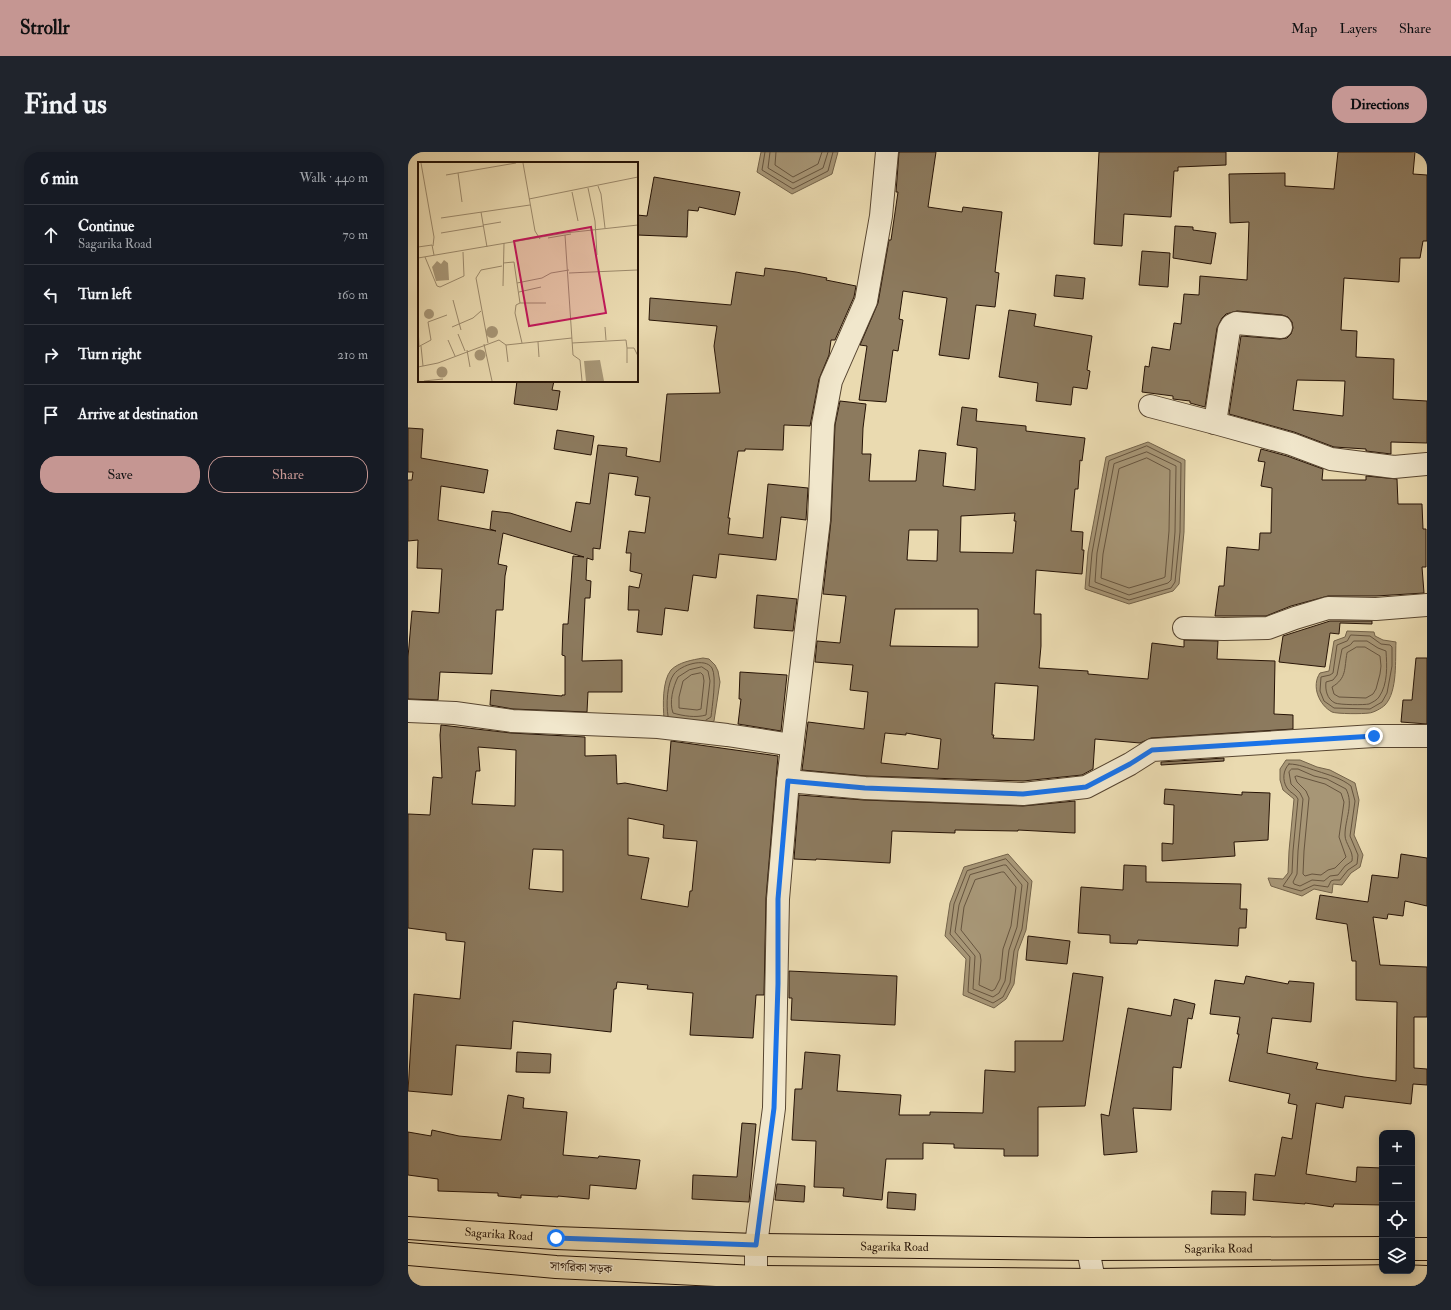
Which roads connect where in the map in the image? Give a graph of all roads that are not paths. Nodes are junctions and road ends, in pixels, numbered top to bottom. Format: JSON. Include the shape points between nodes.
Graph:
{"nodes":[{"id":1,"x":887,"y":152,"type":"edge"},
{"id":2,"x":1280,"y":327,"type":"dead end"},
{"id":3,"x":1150,"y":406,"type":"dead end"},
{"id":4,"x":1215,"y":423,"type":"junction"},
{"id":5,"x":1427,"y":464,"type":"edge"},
{"id":6,"x":1427,"y":605,"type":"edge"},
{"id":7,"x":1184,"y":628,"type":"dead end"},
{"id":8,"x":408,"y":712,"type":"edge"},
{"id":9,"x":1427,"y":736,"type":"edge"},
{"id":10,"x":792,"y":746,"type":"junction"},
{"id":11,"x":788,"y":781,"type":"junction"},
{"id":12,"x":408,"y":1228,"type":"edge"},
{"id":13,"x":756,"y":1245,"type":"junction"},
{"id":14,"x":1379,"y":1248,"type":"edge"},
{"id":15,"x":1088,"y":1249,"type":"junction"},
{"id":16,"x":1415,"y":1249,"type":"edge"},
{"id":17,"x":1427,"y":1249,"type":"edge"},
{"id":18,"x":408,"y":1254,"type":"edge"},
{"id":19,"x":1427,"y":1277,"type":"edge"},
{"id":20,"x":756,"y":1278,"type":"junction"},
{"id":21,"x":1095,"y":1283,"type":"edge"}],
"edges":[{"from":1,"to":10,"type":"street","via":[[881,216],[866,301],[831,381],[823,424],[819,520]]},
{"from":2,"to":4,"type":"street","via":[[1236,323],[1232,325],[1229,330]]},
{"from":3,"to":4,"type":"street"},
{"from":4,"to":5,"type":"street","via":[[1291,444],[1331,459],[1394,467]]},
{"from":6,"to":7,"type":"street","via":[[1376,609],[1328,608],[1268,628]]},
{"from":8,"to":10,"type":"street","via":[[455,713],[512,721],[658,727]]},
{"from":9,"to":11,"type":"street","via":[[1374,736],[1152,750],[1086,787],[1023,794],[865,788]]},
{"from":10,"to":11,"type":"street"},
{"from":11,"to":13,"type":"street","via":[[778,899],[774,1108]]},
{"from":12,"to":13,"type":"main road","name":"Sagarika Road","via":[[556,1238]]},
{"from":13,"to":15,"type":"main road","name":"Sagarika Road"},
{"from":13,"to":20,"type":"street"},
{"from":14,"to":15,"type":"main road","name":"Sagarika Road"},
{"from":15,"to":21,"type":"street"},
{"from":16,"to":17,"type":"main road"},
{"from":18,"to":20,"type":"main road","name":"সাগরিকা সড়ক","via":[[556,1267]]},
{"from":19,"to":21,"type":"main road","name":"সাগরিকা সড়ক"},
{"from":20,"to":21,"type":"main road","name":"সাগরিকা সড়ক"}]}
